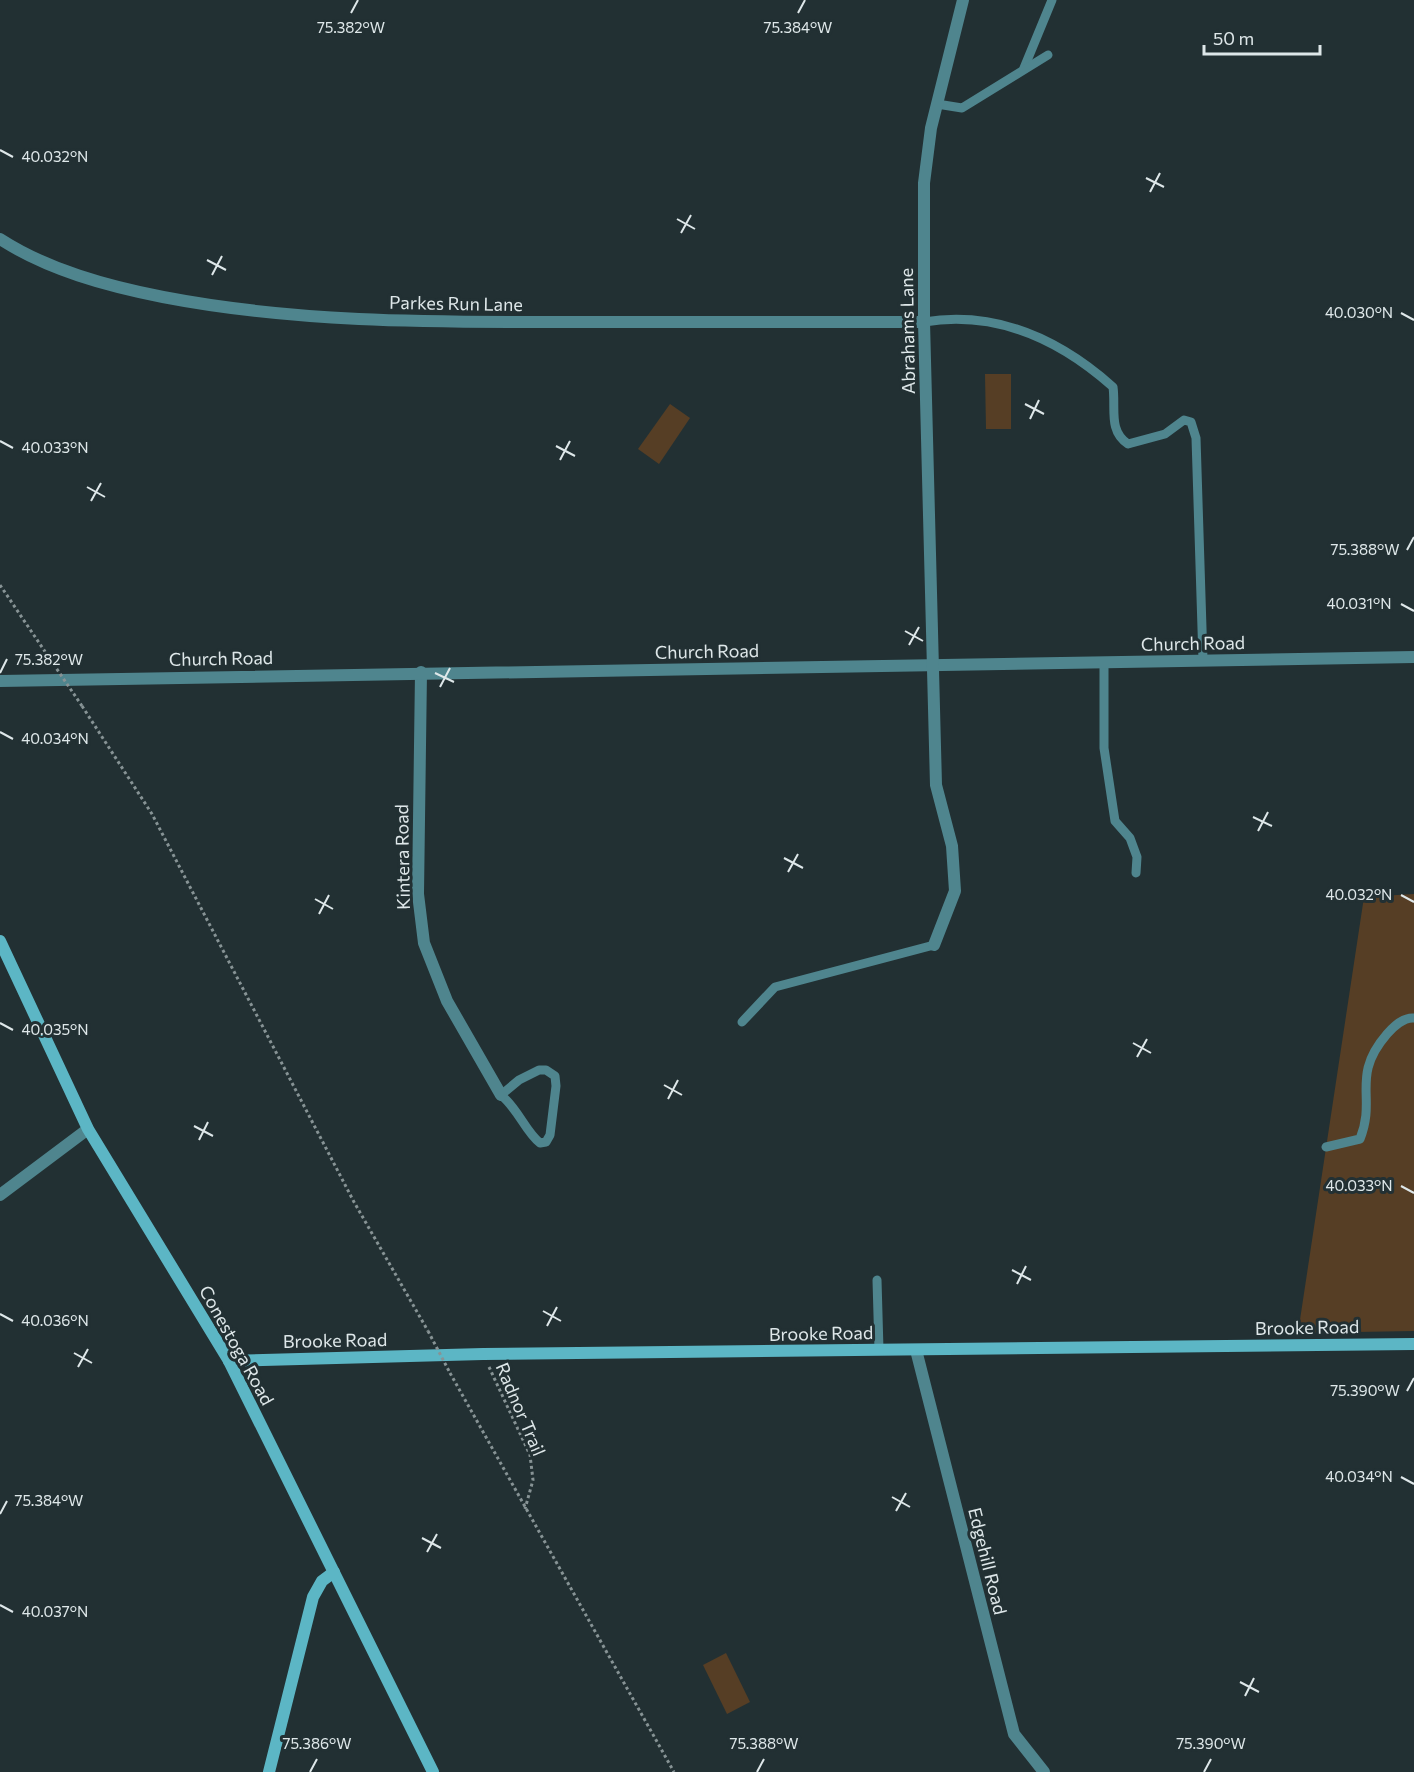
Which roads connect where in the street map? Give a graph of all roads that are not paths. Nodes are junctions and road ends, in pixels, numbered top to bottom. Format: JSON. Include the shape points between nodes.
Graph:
{"nodes":[{"id":1,"x":963,"y":0,"type":"edge"},
{"id":2,"x":1052,"y":0,"type":"edge"},
{"id":3,"x":1048,"y":55,"type":"dead end"},
{"id":4,"x":1024,"y":68,"type":"junction"},
{"id":5,"x":937,"y":104,"type":"junction"},
{"id":6,"x":0,"y":239,"type":"edge"},
{"id":7,"x":924,"y":322,"type":"junction"},
{"id":8,"x":1414,"y":657,"type":"edge"},
{"id":9,"x":1203,"y":660,"type":"junction"},
{"id":10,"x":1104,"y":662,"type":"junction"},
{"id":11,"x":933,"y":666,"type":"junction"},
{"id":12,"x":421,"y":672,"type":"junction"},
{"id":13,"x":0,"y":681,"type":"edge"},
{"id":14,"x":1136,"y":873,"type":"dead end"},
{"id":15,"x":0,"y":941,"type":"edge"},
{"id":16,"x":934,"y":945,"type":"joint"},
{"id":17,"x":1414,"y":1018,"type":"edge"},
{"id":18,"x":742,"y":1022,"type":"dead end"},
{"id":19,"x":501,"y":1095,"type":"junction"},
{"id":20,"x":88,"y":1129,"type":"junction"},
{"id":21,"x":1326,"y":1147,"type":"dead end"},
{"id":22,"x":0,"y":1195,"type":"edge"},
{"id":23,"x":877,"y":1280,"type":"dead end"},
{"id":24,"x":1414,"y":1344,"type":"edge"},
{"id":25,"x":879,"y":1350,"type":"junction"},
{"id":26,"x":916,"y":1350,"type":"junction"},
{"id":27,"x":229,"y":1361,"type":"junction"},
{"id":28,"x":334,"y":1572,"type":"junction"},
{"id":29,"x":268,"y":1772,"type":"edge"},
{"id":30,"x":433,"y":1772,"type":"edge"},
{"id":31,"x":1044,"y":1772,"type":"edge"}],
"edges":[{"from":1,"to":5,"type":"street","name":"Abrahams Lane"},
{"from":2,"to":4,"type":"lane"},
{"from":3,"to":4,"type":"lane"},
{"from":4,"to":5,"type":"lane","via":[[962,108]]},
{"from":5,"to":7,"type":"street","name":"Abrahams Lane","via":[[924,183]]},
{"from":6,"to":7,"type":"street","name":"Parkes Run Lane","via":[[39,260],[108,284],[235,309],[314,318]]},
{"from":7,"to":9,"type":"lane","via":[[949,318],[996,321],[1041,337],[1093,369],[1113,387],[1114,426],[1119,438],[1128,444],[1165,434],[1184,420],[1191,422],[1196,438]]},
{"from":7,"to":11,"type":"street","name":"Abrahams Lane"},
{"from":8,"to":9,"type":"street","name":"Church Road"},
{"from":9,"to":10,"type":"street","name":"Church Road"},
{"from":10,"to":11,"type":"street","name":"Church Road"},
{"from":10,"to":14,"type":"lane","via":[[1104,748],[1116,821],[1130,838],[1137,857]]},
{"from":11,"to":12,"type":"street","name":"Church Road"},
{"from":11,"to":16,"type":"street","name":"Abrahams Lane","via":[[936,785],[952,846],[955,891]]},
{"from":12,"to":13,"type":"street","name":"Church Road"},
{"from":12,"to":19,"type":"street","name":"Kintera Road","via":[[418,894],[424,943],[447,1001]]},
{"from":15,"to":20,"type":"main road","name":"Conestoga Road"},
{"from":16,"to":18,"type":"lane","via":[[775,987]]},
{"from":17,"to":21,"type":"lane","via":[[1392,1027],[1372,1051],[1364,1080],[1367,1122],[1360,1139]]},
{"from":19,"to":19,"type":"lane","via":[[539,1070],[555,1076],[550,1135],[546,1142],[534,1139],[519,1113]]},
{"from":20,"to":22,"type":"street"},
{"from":20,"to":27,"type":"main road","name":"Conestoga Road"},
{"from":23,"to":25,"type":"lane"},
{"from":24,"to":26,"type":"main road","name":"Brooke Road"},
{"from":25,"to":26,"type":"main road","name":"Brooke Road"},
{"from":25,"to":27,"type":"main road","name":"Brooke Road"},
{"from":26,"to":31,"type":"street","name":"Edgehill Road","via":[[1014,1734]]},
{"from":27,"to":28,"type":"main road","name":"Conestoga Road"},
{"from":28,"to":29,"type":"main road","via":[[322,1581],[313,1598]]},
{"from":28,"to":30,"type":"main road","name":"Conestoga Road"}]}
